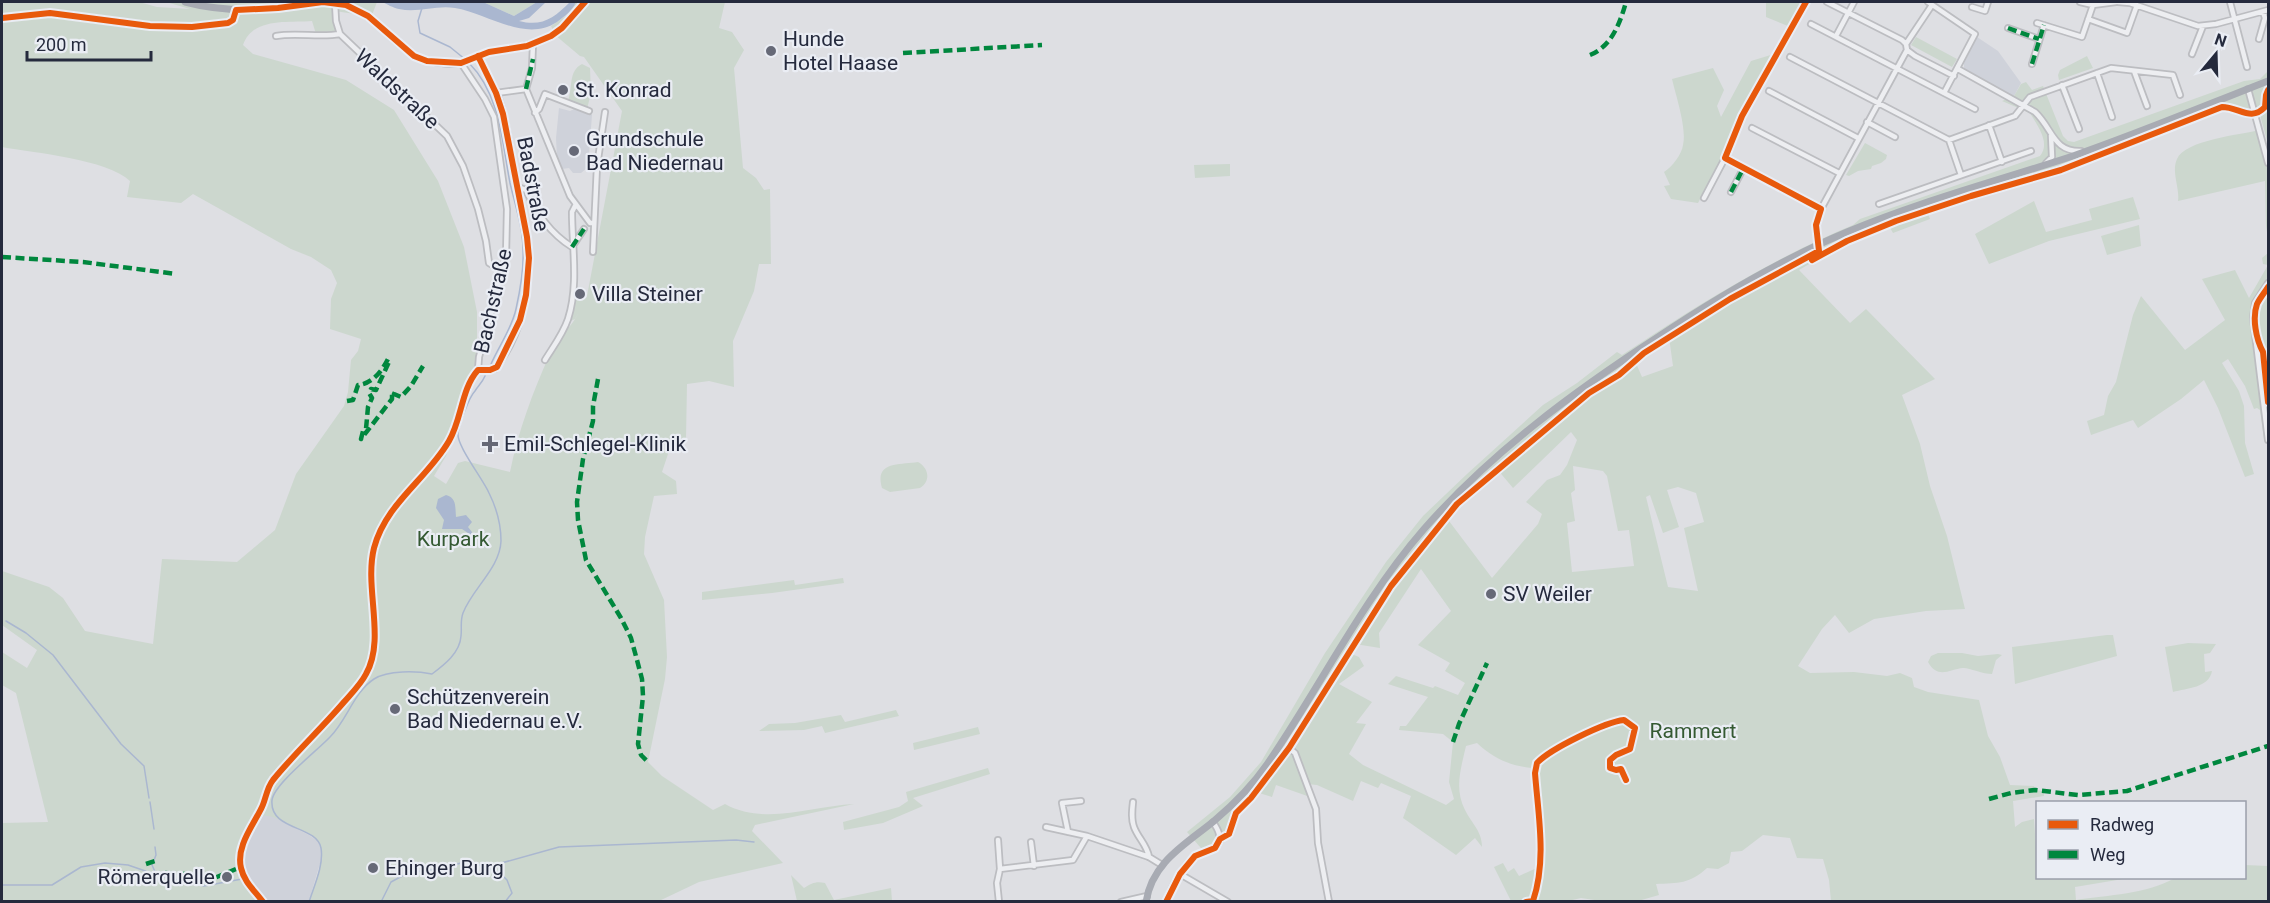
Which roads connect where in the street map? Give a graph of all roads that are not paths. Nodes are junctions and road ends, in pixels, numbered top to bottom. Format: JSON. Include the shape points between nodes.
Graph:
{"nodes":[{"id":1,"x":185,"y":2,"type":"edge"},
{"id":2,"x":585,"y":2,"type":"edge"},
{"id":3,"x":1806,"y":2,"type":"edge"},
{"id":4,"x":1827,"y":2,"type":"edge"},
{"id":5,"x":1854,"y":2,"type":"edge"},
{"id":6,"x":1988,"y":2,"type":"edge"},
{"id":7,"x":2080,"y":2,"type":"edge"},
{"id":8,"x":2117,"y":2,"type":"edge"},
{"id":9,"x":2130,"y":2,"type":"edge"},
{"id":10,"x":2230,"y":2,"type":"edge"},
{"id":11,"x":335,"y":3,"type":"edge"},
{"id":12,"x":1930,"y":3,"type":"edge"},
{"id":13,"x":2093,"y":5,"type":"junction"},
{"id":14,"x":2137,"y":5,"type":"junction"},
{"id":15,"x":1972,"y":7,"type":"dead end"},
{"id":16,"x":236,"y":10,"type":"junction"},
{"id":17,"x":2266,"y":11,"type":"edge"},
{"id":18,"x":1848,"y":13,"type":"junction"},
{"id":19,"x":2,"y":18,"type":"edge"},
{"id":20,"x":2235,"y":19,"type":"junction"},
{"id":21,"x":2088,"y":20,"type":"junction"},
{"id":22,"x":2037,"y":23,"type":"dead end"},
{"id":23,"x":1811,"y":24,"type":"dead end"},
{"id":24,"x":2044,"y":25,"type":"junction"},
{"id":25,"x":2203,"y":26,"type":"junction"},
{"id":26,"x":2008,"y":28,"type":"dead end"},
{"id":27,"x":340,"y":34,"type":"junction"},
{"id":28,"x":276,"y":36,"type":"dead end"},
{"id":29,"x":1836,"y":36,"type":"junction"},
{"id":30,"x":2039,"y":39,"type":"junction"},
{"id":31,"x":2259,"y":39,"type":"dead end"},
{"id":32,"x":533,"y":44,"type":"junction"},
{"id":33,"x":1907,"y":47,"type":"junction"},
{"id":34,"x":2192,"y":54,"type":"dead end"},
{"id":35,"x":476,"y":57,"type":"junction"},
{"id":36,"x":1790,"y":57,"type":"dead end"},
{"id":37,"x":463,"y":62,"type":"junction"},
{"id":38,"x":2032,"y":64,"type":"dead end"},
{"id":39,"x":1897,"y":67,"type":"junction"},
{"id":40,"x":2247,"y":67,"type":"dead end"},
{"id":41,"x":1958,"y":69,"type":"junction"},
{"id":42,"x":2134,"y":71,"type":"junction"},
{"id":43,"x":2097,"y":73,"type":"junction"},
{"id":44,"x":1954,"y":76,"type":"junction"},
{"id":45,"x":2268,"y":81,"type":"edge"},
{"id":46,"x":2062,"y":85,"type":"junction"},
{"id":47,"x":526,"y":89,"type":"junction"},
{"id":48,"x":2248,"y":89,"type":"junction"},
{"id":49,"x":1769,"y":91,"type":"dead end"},
{"id":50,"x":496,"y":93,"type":"junction"},
{"id":51,"x":1944,"y":93,"type":"junction"},
{"id":52,"x":2180,"y":95,"type":"dead end"},
{"id":53,"x":1877,"y":103,"type":"junction"},
{"id":54,"x":2023,"y":106,"type":"junction"},
{"id":55,"x":2147,"y":106,"type":"dead end"},
{"id":56,"x":1975,"y":109,"type":"dead end"},
{"id":57,"x":589,"y":111,"type":"dead end"},
{"id":58,"x":605,"y":112,"type":"dead end"},
{"id":59,"x":535,"y":113,"type":"junction"},
{"id":60,"x":2112,"y":117,"type":"dead end"},
{"id":61,"x":1867,"y":122,"type":"junction"},
{"id":62,"x":1989,"y":126,"type":"junction"},
{"id":63,"x":1752,"y":128,"type":"dead end"},
{"id":64,"x":2079,"y":129,"type":"dead end"},
{"id":65,"x":2050,"y":132,"type":"junction"},
{"id":66,"x":1895,"y":136,"type":"dead end"},
{"id":67,"x":1858,"y":138,"type":"junction"},
{"id":68,"x":1949,"y":140,"type":"junction"},
{"id":69,"x":2060,"y":146,"type":"junction"},
{"id":70,"x":2053,"y":147,"type":"junction"},
{"id":71,"x":2031,"y":151,"type":"dead end"},
{"id":72,"x":2087,"y":151,"type":"junction"},
{"id":73,"x":2061,"y":160,"type":"junction"},
{"id":74,"x":1733,"y":162,"type":"dead end"},
{"id":75,"x":2002,"y":162,"type":"junction"},
{"id":76,"x":2268,"y":163,"type":"edge"},
{"id":77,"x":2040,"y":166,"type":"junction"},
{"id":78,"x":1743,"y":169,"type":"junction"},
{"id":79,"x":1839,"y":173,"type":"junction"},
{"id":80,"x":1961,"y":175,"type":"junction"},
{"id":81,"x":518,"y":187,"type":"junction"},
{"id":82,"x":1731,"y":192,"type":"dead end"},
{"id":83,"x":1704,"y":198,"type":"dead end"},
{"id":84,"x":576,"y":204,"type":"junction"},
{"id":85,"x":1879,"y":204,"type":"dead end"},
{"id":86,"x":593,"y":223,"type":"junction"},
{"id":87,"x":584,"y":229,"type":"dead end"},
{"id":88,"x":572,"y":246,"type":"junction"},
{"id":89,"x":593,"y":252,"type":"dead end"},
{"id":90,"x":503,"y":271,"type":"junction"},
{"id":91,"x":2268,"y":283,"type":"edge"},
{"id":92,"x":545,"y":360,"type":"dead end"},
{"id":93,"x":477,"y":371,"type":"joint"},
{"id":94,"x":2268,"y":440,"type":"edge"},
{"id":95,"x":1289,"y":748,"type":"dead end"},
{"id":96,"x":1081,"y":801,"type":"dead end"},
{"id":97,"x":1133,"y":802,"type":"dead end"},
{"id":98,"x":1210,"y":824,"type":"junction"},
{"id":99,"x":1046,"y":827,"type":"dead end"},
{"id":100,"x":1068,"y":832,"type":"junction"},
{"id":101,"x":1087,"y":836,"type":"junction"},
{"id":102,"x":998,"y":840,"type":"dead end"},
{"id":103,"x":1031,"y":842,"type":"dead end"},
{"id":104,"x":1149,"y":857,"type":"junction"},
{"id":105,"x":1162,"y":865,"type":"junction"},
{"id":106,"x":1034,"y":866,"type":"junction"},
{"id":107,"x":1000,"y":869,"type":"junction"},
{"id":108,"x":1180,"y":874,"type":"junction"},
{"id":109,"x":1147,"y":899,"type":"edge"},
{"id":110,"x":1533,"y":901,"type":"edge"},
{"id":111,"x":999,"y":902,"type":"edge"},
{"id":112,"x":1121,"y":902,"type":"edge"},
{"id":113,"x":1166,"y":902,"type":"edge"},
{"id":114,"x":1228,"y":902,"type":"edge"},
{"id":115,"x":1329,"y":902,"type":"edge"},
{"id":116,"x":1526,"y":902,"type":"edge"}],
"edges":[{"from":1,"to":16,"type":"main road"},
{"from":2,"to":32,"type":"main road","via":[[562,28]]},
{"from":3,"to":83,"type":"street","via":[[1742,116]]},
{"from":4,"to":18,"type":"street"},
{"from":5,"to":18,"type":"street"},
{"from":6,"to":15,"type":"street","via":[[1985,11]]},
{"from":7,"to":13,"type":"street"},
{"from":8,"to":9,"type":"street"},
{"from":8,"to":13,"type":"street"},
{"from":9,"to":14,"type":"street"},
{"from":10,"to":20,"type":"street"},
{"from":11,"to":16,"type":"main road"},
{"from":11,"to":27,"type":"street","name":"Waldstraße"},
{"from":11,"to":37,"type":"main road","via":[[368,16],[421,60]]},
{"from":12,"to":33,"type":"street"},
{"from":12,"to":41,"type":"street","via":[[1975,34]]},
{"from":13,"to":21,"type":"street"},
{"from":14,"to":21,"type":"street","via":[[2127,33]]},
{"from":14,"to":25,"type":"street"},
{"from":16,"to":19,"type":"street","via":[[228,23],[192,27],[50,13]]},
{"from":17,"to":20,"type":"street"},
{"from":17,"to":31,"type":"street"},
{"from":18,"to":29,"type":"street"},
{"from":18,"to":33,"type":"street","via":[[1902,40]]},
{"from":20,"to":25,"type":"street"},
{"from":20,"to":40,"type":"street"},
{"from":21,"to":24,"type":"street","via":[[2082,37]]},
{"from":22,"to":24,"type":"street"},
{"from":23,"to":29,"type":"street"},
{"from":24,"to":30,"type":"street"},
{"from":25,"to":34,"type":"street"},
{"from":26,"to":30,"type":"street"},
{"from":27,"to":28,"type":"street"},
{"from":27,"to":90,"type":"street","name":"Waldstraße","via":[[447,136],[463,166],[478,209],[489,263]]},
{"from":29,"to":39,"type":"street"},
{"from":30,"to":38,"type":"street"},
{"from":32,"to":35,"type":"main road"},
{"from":32,"to":47,"type":"street"},
{"from":33,"to":39,"type":"street"},
{"from":33,"to":44,"type":"street","via":[[1915,56]]},
{"from":35,"to":37,"type":"main road"},
{"from":35,"to":50,"type":"street","name":"Badstraße"},
{"from":36,"to":53,"type":"street"},
{"from":37,"to":90,"type":"street","name":"Bachstraße","via":[[494,117],[507,209],[508,244]]},
{"from":39,"to":51,"type":"street"},
{"from":39,"to":53,"type":"street"},
{"from":41,"to":44,"type":"street"},
{"from":41,"to":54,"type":"street"},
{"from":42,"to":43,"type":"street","via":[[2111,68]]},
{"from":42,"to":52,"type":"street","via":[[2173,75]]},
{"from":42,"to":55,"type":"street"},
{"from":43,"to":46,"type":"street"},
{"from":43,"to":60,"type":"street"},
{"from":44,"to":51,"type":"street"},
{"from":45,"to":48,"type":"main road"},
{"from":46,"to":54,"type":"street","via":[[2031,97]]},
{"from":46,"to":64,"type":"street"},
{"from":47,"to":50,"type":"street"},
{"from":47,"to":59,"type":"street"},
{"from":48,"to":72,"type":"main road"},
{"from":48,"to":76,"type":"street"},
{"from":49,"to":67,"type":"street"},
{"from":50,"to":81,"type":"street","name":"Badstraße"},
{"from":51,"to":56,"type":"street"},
{"from":53,"to":61,"type":"street"},
{"from":53,"to":68,"type":"street"},
{"from":54,"to":62,"type":"street","via":[[2014,116]]},
{"from":54,"to":65,"type":"street","via":[[2041,118]]},
{"from":57,"to":59,"type":"street","via":[[545,94]]},
{"from":58,"to":86,"type":"street"},
{"from":59,"to":84,"type":"street"},
{"from":61,"to":66,"type":"street"},
{"from":61,"to":67,"type":"street"},
{"from":62,"to":68,"type":"street"},
{"from":62,"to":75,"type":"street"},
{"from":63,"to":79,"type":"street"},
{"from":65,"to":69,"type":"street"},
{"from":65,"to":70,"type":"street"},
{"from":67,"to":79,"type":"street"},
{"from":68,"to":80,"type":"street"},
{"from":69,"to":72,"type":"street","via":[[2069,151]]},
{"from":69,"to":73,"type":"street"},
{"from":70,"to":73,"type":"street"},
{"from":70,"to":77,"type":"street","via":[[2052,157]]},
{"from":71,"to":75,"type":"street"},
{"from":72,"to":73,"type":"main road"},
{"from":73,"to":77,"type":"main road"},
{"from":74,"to":78,"type":"street"},
{"from":75,"to":80,"type":"street"},
{"from":77,"to":98,"type":"main road","via":[[1891,214],[1797,255],[1703,307],[1549,414],[1470,481],[1411,545],[1266,766]]},
{"from":78,"to":79,"type":"street","via":[[1821,209]]},
{"from":78,"to":82,"type":"street"},
{"from":80,"to":85,"type":"street"},
{"from":81,"to":88,"type":"street","via":[[526,190],[549,228]]},
{"from":81,"to":93,"type":"street","name":"Badstraße","via":[[529,258],[523,309],[516,332],[497,367]]},
{"from":84,"to":86,"type":"street"},
{"from":84,"to":88,"type":"street","via":[[572,212]]},
{"from":86,"to":89,"type":"street"},
{"from":87,"to":88,"type":"street"},
{"from":88,"to":92,"type":"street","via":[[574,278],[568,319]]},
{"from":90,"to":93,"type":"street","name":"Bachstraße"},
{"from":91,"to":94,"type":"street","via":[[2255,303],[2253,318]]},
{"from":95,"to":115,"type":"street","via":[[1295,753],[1316,809]]},
{"from":96,"to":100,"type":"street","via":[[1062,803]]},
{"from":97,"to":104,"type":"street","via":[[1134,828]]},
{"from":98,"to":105,"type":"main road"},
{"from":98,"to":108,"type":"street","via":[[1219,843],[1195,855]]},
{"from":99,"to":100,"type":"street"},
{"from":100,"to":101,"type":"street"},
{"from":101,"to":104,"type":"street"},
{"from":101,"to":106,"type":"street","via":[[1073,860]]},
{"from":102,"to":107,"type":"street"},
{"from":103,"to":106,"type":"street"},
{"from":104,"to":105,"type":"street"},
{"from":105,"to":109,"type":"main road"},
{"from":106,"to":107,"type":"street"},
{"from":107,"to":111,"type":"street"},
{"from":108,"to":113,"type":"street"},
{"from":108,"to":114,"type":"street"},
{"from":109,"to":112,"type":"street","via":[[1137,896]]},
{"from":110,"to":116,"type":"street"}]}
